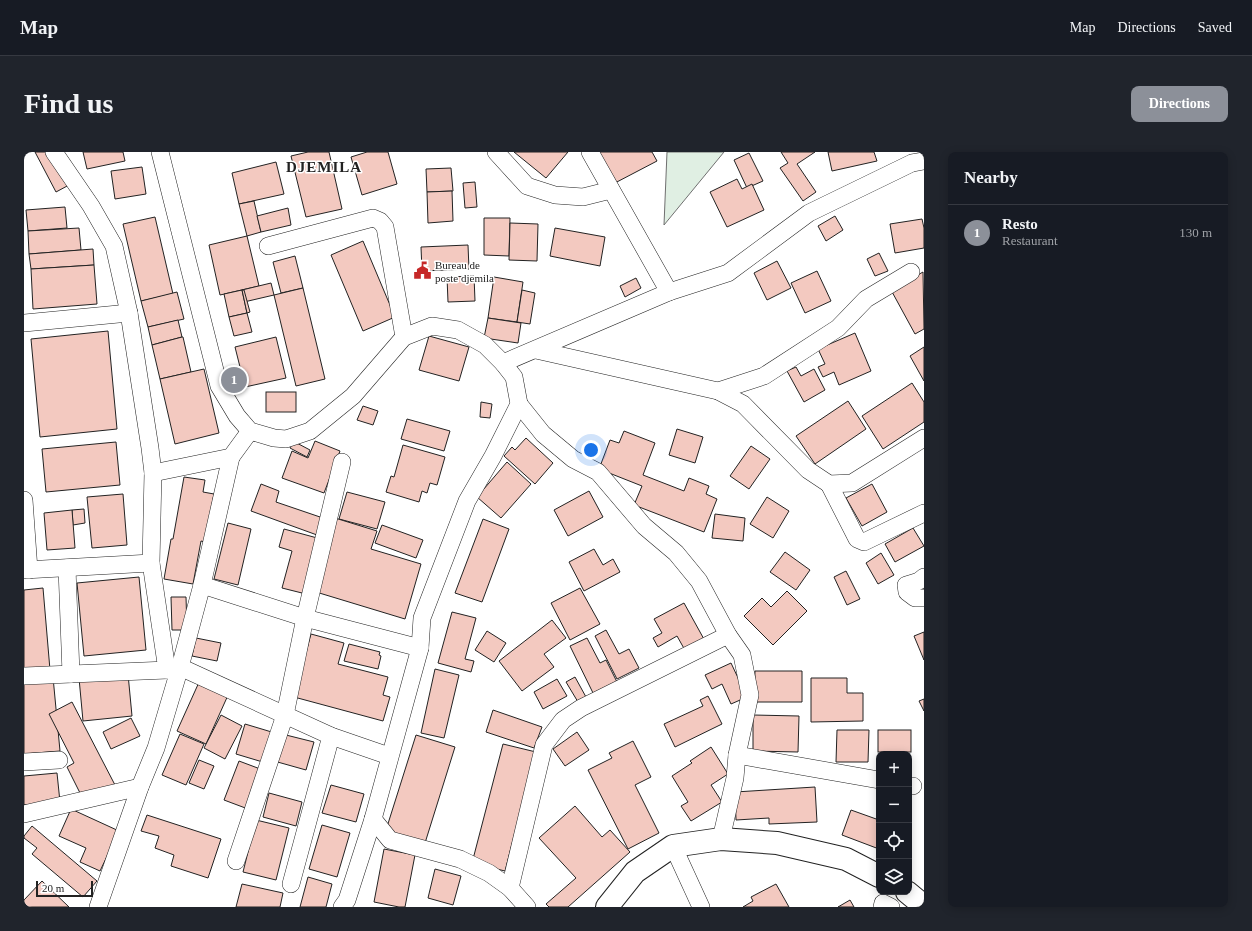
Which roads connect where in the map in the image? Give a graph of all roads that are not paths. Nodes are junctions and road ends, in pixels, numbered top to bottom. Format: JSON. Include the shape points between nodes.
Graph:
{"nodes":[{"id":1,"x":54,"y":152,"type":"edge"},
{"id":2,"x":160,"y":152,"type":"edge"},
{"id":3,"x":496,"y":152,"type":"edge"},
{"id":4,"x":590,"y":152,"type":"edge"},
{"id":5,"x":924,"y":161,"type":"edge"},
{"id":6,"x":611,"y":190,"type":"junction"},
{"id":7,"x":268,"y":246,"type":"dead end"},
{"id":8,"x":911,"y":272,"type":"dead end"},
{"id":9,"x":669,"y":292,"type":"junction"},
{"id":10,"x":129,"y":313,"type":"junction"},
{"id":11,"x":24,"y":323,"type":"edge"},
{"id":12,"x":404,"y":337,"type":"junction"},
{"id":13,"x":536,"y":350,"type":"junction"},
{"id":14,"x":503,"y":363,"type":"junction"},
{"id":15,"x":718,"y":391,"type":"junction"},
{"id":16,"x":519,"y":404,"type":"junction"},
{"id":17,"x":250,"y":431,"type":"junction"},
{"id":18,"x":924,"y":438,"type":"edge"},
{"id":19,"x":231,"y":457,"type":"junction"},
{"id":20,"x":342,"y":462,"type":"dead end"},
{"id":21,"x":153,"y":473,"type":"junction"},
{"id":22,"x":829,"y":484,"type":"junction"},
{"id":23,"x":24,"y":509,"type":"edge"},
{"id":24,"x":924,"y":512,"type":"edge"},
{"id":25,"x":151,"y":563,"type":"junction"},
{"id":26,"x":67,"y":568,"type":"junction"},
{"id":27,"x":27,"y":570,"type":"edge"},
{"id":28,"x":924,"y":577,"type":"edge"},
{"id":29,"x":202,"y":585,"type":"junction"},
{"id":30,"x":924,"y":598,"type":"edge"},
{"id":31,"x":305,"y":618,"type":"junction"},
{"id":32,"x":728,"y":635,"type":"junction"},
{"id":33,"x":420,"y":648,"type":"junction"},
{"id":34,"x":173,"y":668,"type":"junction"},
{"id":35,"x":71,"y":674,"type":"junction"},
{"id":36,"x":24,"y":676,"type":"edge"},
{"id":37,"x":285,"y":715,"type":"junction"},
{"id":38,"x":330,"y":736,"type":"junction"},
{"id":39,"x":737,"y":755,"type":"junction"},
{"id":40,"x":389,"y":756,"type":"junction"},
{"id":41,"x":59,"y":760,"type":"dead end"},
{"id":42,"x":24,"y":762,"type":"edge"},
{"id":43,"x":876,"y":779,"type":"edge"},
{"id":44,"x":140,"y":787,"type":"junction"},
{"id":45,"x":24,"y":814,"type":"edge"},
{"id":46,"x":373,"y":819,"type":"junction"},
{"id":47,"x":721,"y":839,"type":"junction"},
{"id":48,"x":673,"y":846,"type":"junction"},
{"id":49,"x":236,"y":861,"type":"dead end"},
{"id":50,"x":876,"y":874,"type":"edge"},
{"id":51,"x":291,"y":884,"type":"dead end"},
{"id":52,"x":510,"y":888,"type":"junction"},
{"id":53,"x":911,"y":895,"type":"edge"},
{"id":54,"x":924,"y":906,"type":"edge"},
{"id":55,"x":98,"y":907,"type":"edge"},
{"id":56,"x":342,"y":907,"type":"edge"},
{"id":57,"x":527,"y":907,"type":"edge"},
{"id":58,"x":608,"y":907,"type":"edge"},
{"id":59,"x":701,"y":907,"type":"edge"},
{"id":60,"x":882,"y":907,"type":"edge"},
{"id":61,"x":891,"y":907,"type":"edge"}],
"edges":[{"from":1,"to":10,"type":"street","via":[[91,206],[114,246]]},
{"from":2,"to":17,"type":"street","via":[[219,386],[236,416]]},
{"from":3,"to":6,"type":"street","via":[[527,186],[555,195],[583,197]]},
{"from":4,"to":6,"type":"street"},
{"from":5,"to":9,"type":"street","via":[[912,163],[809,213],[728,273]]},
{"from":6,"to":9,"type":"street"},
{"from":7,"to":12,"type":"street","via":[[373,218],[380,221],[385,226]]},
{"from":8,"to":15,"type":"street","via":[[866,299],[838,328],[764,376]]},
{"from":9,"to":13,"type":"street"},
{"from":10,"to":11,"type":"street"},
{"from":10,"to":21,"type":"street"},
{"from":12,"to":14,"type":"street","via":[[432,326],[458,330],[485,345]]},
{"from":12,"to":17,"type":"street","via":[[353,396],[310,431],[286,439]]},
{"from":13,"to":14,"type":"street"},
{"from":13,"to":15,"type":"street"},
{"from":14,"to":16,"type":"street","via":[[514,377]]},
{"from":15,"to":22,"type":"street","via":[[743,404],[808,470]]},
{"from":16,"to":32,"type":"street","via":[[543,434],[573,459],[598,472],[644,526],[676,553],[699,581]]},
{"from":16,"to":33,"type":"street","via":[[467,501],[422,618]]},
{"from":17,"to":19,"type":"street"},
{"from":18,"to":22,"type":"street","via":[[852,483]]},
{"from":19,"to":21,"type":"street"},
{"from":19,"to":29,"type":"street"},
{"from":20,"to":31,"type":"street"},
{"from":21,"to":25,"type":"street"},
{"from":22,"to":24,"type":"street","via":[[857,538],[864,542]]},
{"from":23,"to":27,"type":"street"},
{"from":25,"to":26,"type":"street"},
{"from":25,"to":34,"type":"street"},
{"from":26,"to":27,"type":"street"},
{"from":26,"to":35,"type":"street"},
{"from":28,"to":30,"type":"street","via":[[906,585],[907,592],[915,598]]},
{"from":29,"to":31,"type":"street"},
{"from":29,"to":34,"type":"street"},
{"from":31,"to":33,"type":"street"},
{"from":31,"to":37,"type":"street"},
{"from":32,"to":39,"type":"street","via":[[742,655],[750,695]]},
{"from":32,"to":52,"type":"street","via":[[581,708],[563,720],[544,745]]},
{"from":33,"to":40,"type":"street"},
{"from":34,"to":35,"type":"street"},
{"from":34,"to":37,"type":"street"},
{"from":34,"to":44,"type":"street","via":[[156,748]]},
{"from":35,"to":36,"type":"street"},
{"from":37,"to":38,"type":"street"},
{"from":37,"to":49,"type":"street"},
{"from":38,"to":40,"type":"street"},
{"from":38,"to":51,"type":"street"},
{"from":39,"to":43,"type":"street"},
{"from":39,"to":47,"type":"street"},
{"from":40,"to":46,"type":"street"},
{"from":41,"to":42,"type":"street"},
{"from":44,"to":45,"type":"street"},
{"from":44,"to":55,"type":"street"},
{"from":46,"to":52,"type":"street","via":[[390,840],[460,860],[489,873]]},
{"from":46,"to":56,"type":"street","via":[[347,900]]},
{"from":47,"to":48,"type":"main road"},
{"from":47,"to":50,"type":"main road","via":[[784,844],[846,859]]},
{"from":48,"to":58,"type":"main road","via":[[635,872]]},
{"from":48,"to":59,"type":"street"},
{"from":52,"to":57,"type":"street"},
{"from":53,"to":54,"type":"main road"},
{"from":60,"to":61,"type":"street","via":[[883,903]]}]}
